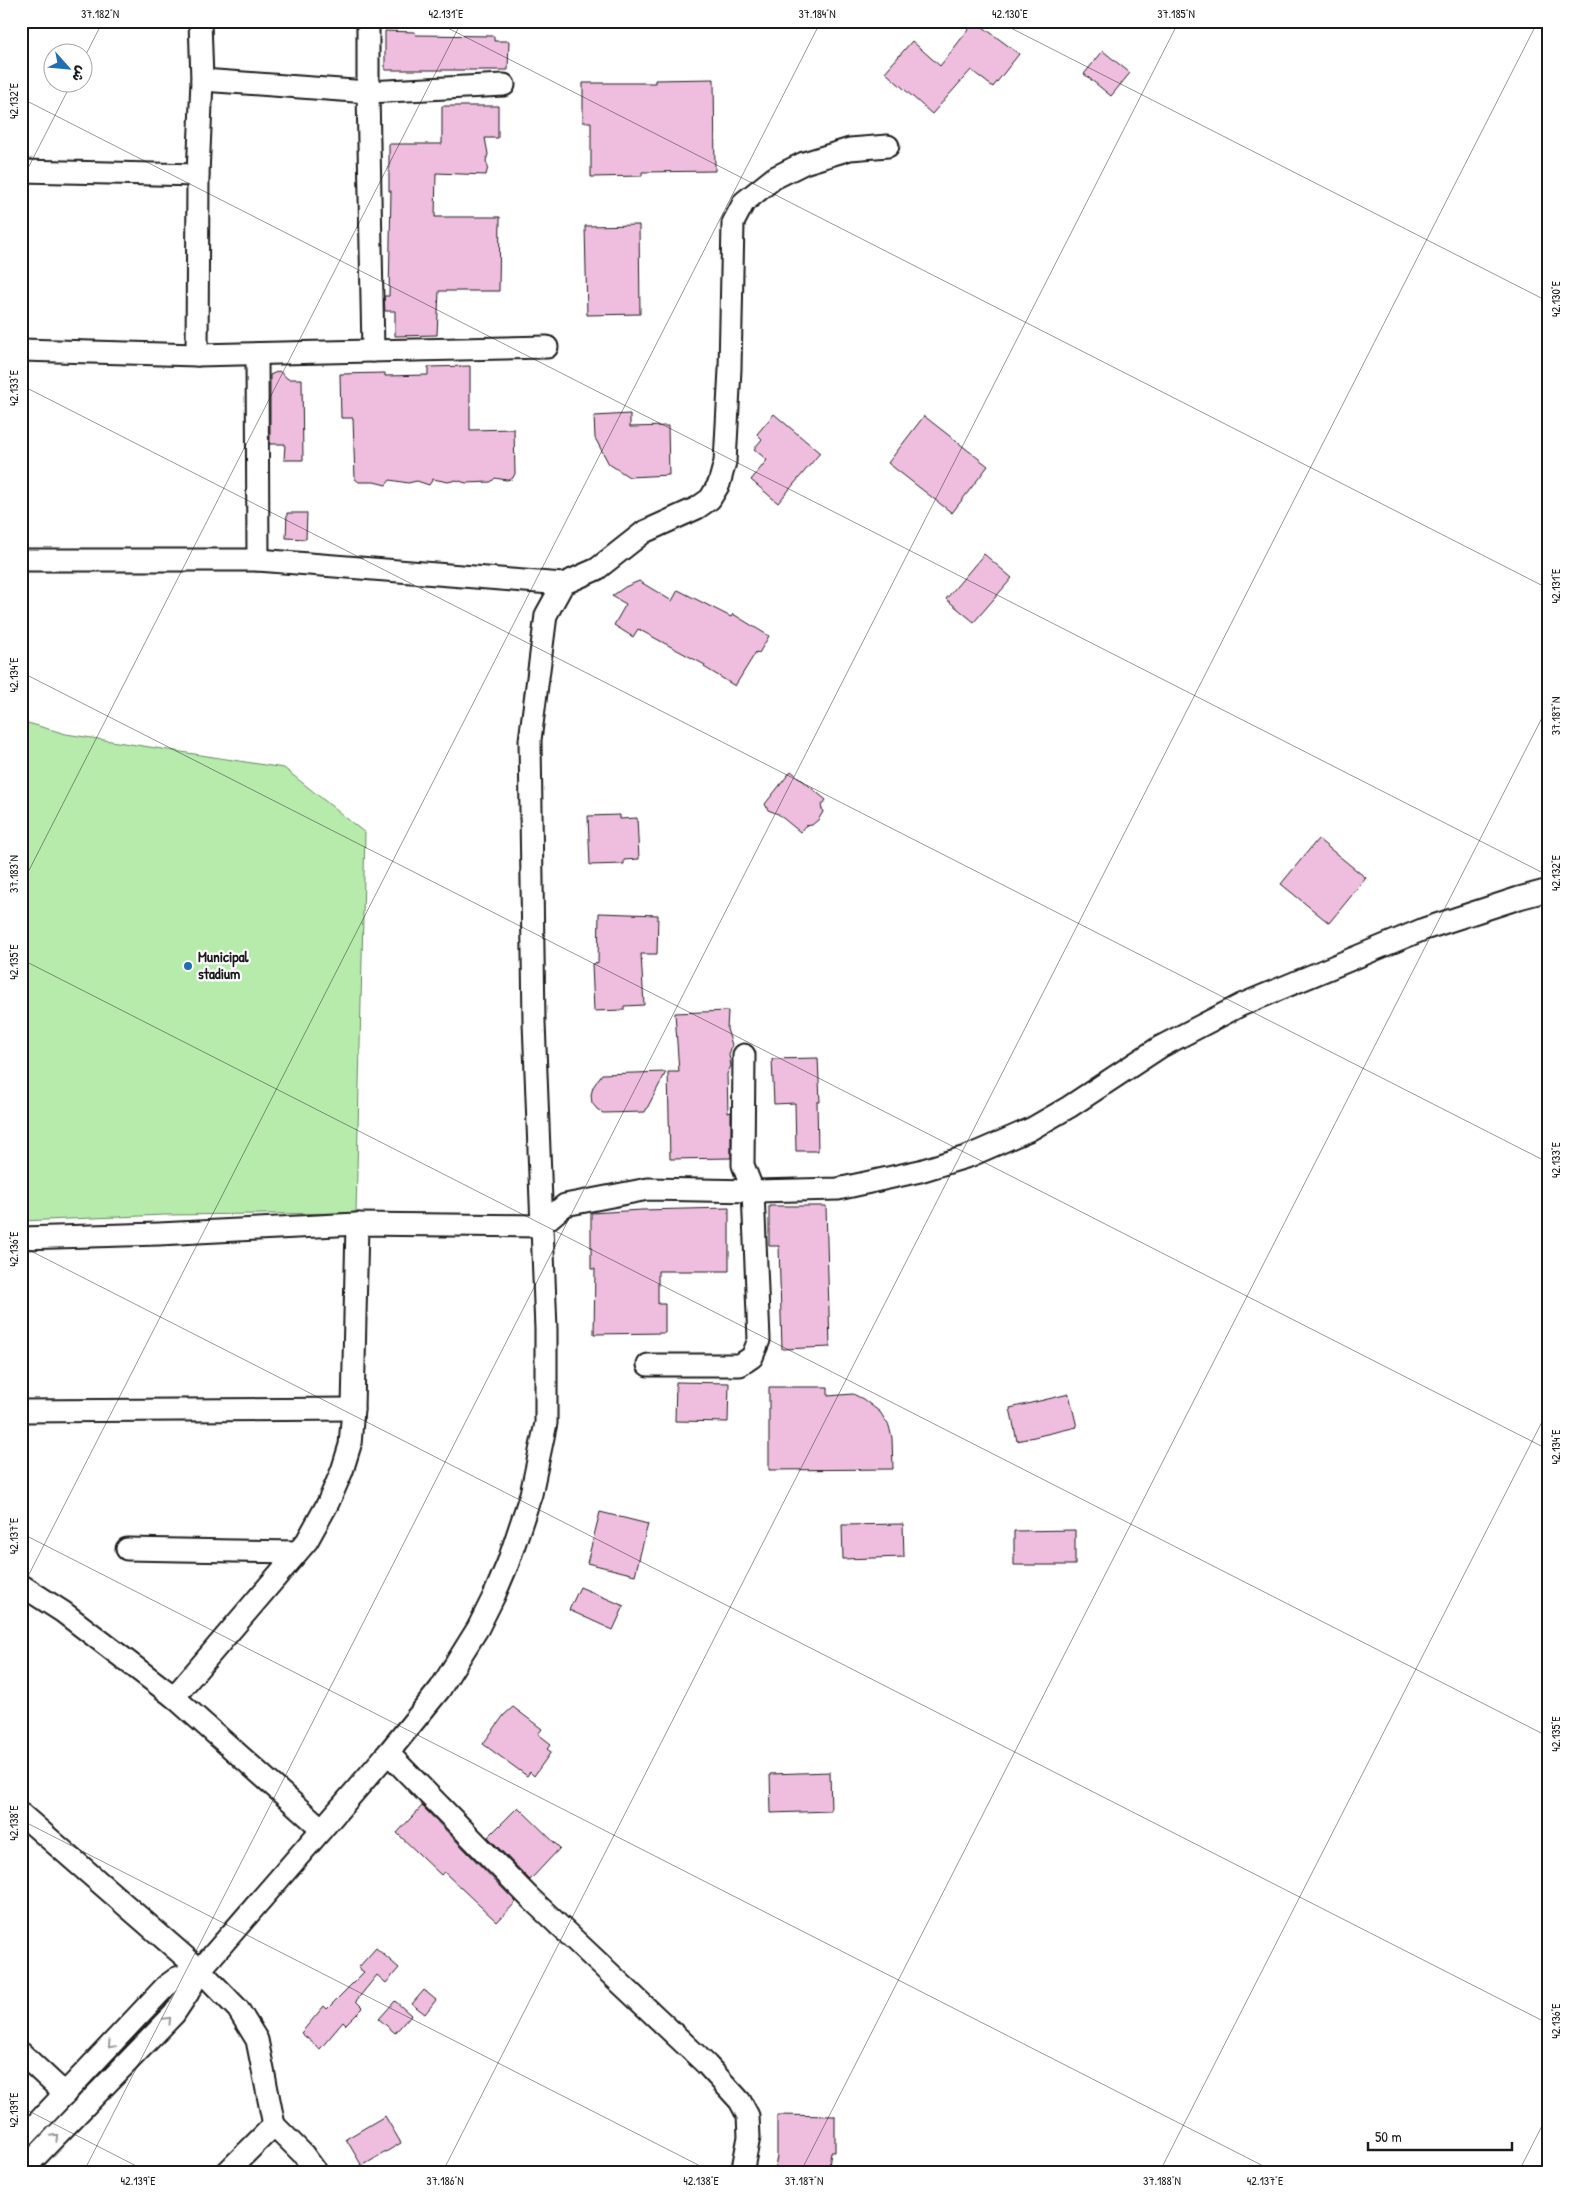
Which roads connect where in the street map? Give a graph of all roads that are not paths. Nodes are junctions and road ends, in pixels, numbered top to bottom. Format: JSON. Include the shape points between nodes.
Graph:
{"nodes":[{"id":1,"x":200,"y":21,"type":"edge"},
{"id":2,"x":368,"y":21,"type":"edge"},
{"id":3,"x":202,"y":80,"type":"junction"},
{"id":4,"x":504,"y":84,"type":"dead end"},
{"id":5,"x":368,"y":92,"type":"junction"},
{"id":6,"x":888,"y":146,"type":"dead end"},
{"id":7,"x":21,"y":171,"type":"edge"},
{"id":8,"x":198,"y":175,"type":"junction"},
{"id":9,"x":547,"y":347,"type":"dead end"},
{"id":10,"x":21,"y":350,"type":"edge"},
{"id":11,"x":373,"y":351,"type":"junction"},
{"id":12,"x":257,"y":354,"type":"junction"},
{"id":13,"x":197,"y":355,"type":"junction"},
{"id":14,"x":21,"y":560,"type":"edge"},
{"id":15,"x":258,"y":560,"type":"junction"},
{"id":16,"x":563,"y":584,"type":"junction"},
{"id":17,"x":1549,"y":890,"type":"edge"},
{"id":18,"x":744,"y":1054,"type":"dead end"},
{"id":19,"x":753,"y":1191,"type":"junction"},
{"id":20,"x":357,"y":1224,"type":"junction"},
{"id":21,"x":540,"y":1226,"type":"junction"},
{"id":22,"x":21,"y":1238,"type":"edge"},
{"id":23,"x":648,"y":1365,"type":"dead end"},
{"id":24,"x":354,"y":1409,"type":"junction"},
{"id":25,"x":21,"y":1410,"type":"edge"},
{"id":26,"x":127,"y":1549,"type":"dead end"},
{"id":27,"x":297,"y":1552,"type":"junction"},
{"id":28,"x":21,"y":1585,"type":"edge"},
{"id":29,"x":174,"y":1697,"type":"junction"},
{"id":30,"x":388,"y":1753,"type":"junction"},
{"id":31,"x":21,"y":1814,"type":"edge"},
{"id":32,"x":322,"y":1829,"type":"junction"},
{"id":33,"x":200,"y":1970,"type":"junction"},
{"id":34,"x":21,"y":2053,"type":"edge"},
{"id":35,"x":65,"y":2094,"type":"junction"},
{"id":36,"x":274,"y":2125,"type":"junction"},
{"id":37,"x":21,"y":2140,"type":"edge"},
{"id":38,"x":21,"y":2172,"type":"edge"},
{"id":39,"x":226,"y":2173,"type":"edge"},
{"id":40,"x":317,"y":2173,"type":"edge"},
{"id":41,"x":742,"y":2173,"type":"edge"}],
"edges":[{"from":1,"to":3,"type":"street"},
{"from":2,"to":5,"type":"street"},
{"from":3,"to":5,"type":"street"},
{"from":3,"to":8,"type":"street"},
{"from":4,"to":5,"type":"street"},
{"from":5,"to":11,"type":"street"},
{"from":6,"to":16,"type":"street","via":[[850,149],[804,163],[774,178],[744,202],[733,223],[730,369],[725,462],[719,484],[710,499],[697,508],[644,532],[597,569]]},
{"from":7,"to":8,"type":"street"},
{"from":8,"to":13,"type":"street"},
{"from":9,"to":11,"type":"street"},
{"from":10,"to":13,"type":"street"},
{"from":11,"to":12,"type":"street"},
{"from":12,"to":13,"type":"street"},
{"from":12,"to":15,"type":"street"},
{"from":14,"to":15,"type":"street"},
{"from":15,"to":16,"type":"street"},
{"from":16,"to":21,"type":"street","via":[[546,615],[530,740]]},
{"from":17,"to":19,"type":"street","via":[[1424,928],[1241,1005],[1160,1047],[1030,1129],[969,1156],[920,1171],[838,1189]]},
{"from":18,"to":19,"type":"street","via":[[743,1165]]},
{"from":19,"to":21,"type":"street","via":[[648,1189],[566,1205]]},
{"from":19,"to":23,"type":"street","via":[[758,1340],[752,1357],[740,1365]]},
{"from":20,"to":21,"type":"street"},
{"from":20,"to":22,"type":"street"},
{"from":20,"to":24,"type":"street"},
{"from":21,"to":30,"type":"street","via":[[546,1329],[546,1423],[531,1494],[508,1563],[478,1628],[440,1689]]},
{"from":24,"to":25,"type":"street"},
{"from":24,"to":27,"type":"street","via":[[350,1445],[342,1471],[307,1541]]},
{"from":26,"to":27,"type":"street"},
{"from":27,"to":29,"type":"street"},
{"from":28,"to":29,"type":"street","via":[[63,1612]]},
{"from":29,"to":32,"type":"street"},
{"from":30,"to":32,"type":"street"},
{"from":30,"to":41,"type":"street","via":[[528,1897],[740,2100],[748,2116],[749,2137]]},
{"from":31,"to":33,"type":"street"},
{"from":32,"to":33,"type":"street"},
{"from":33,"to":35,"type":"street","one_way":true,"via":[[166,1986]]},
{"from":33,"to":36,"type":"street","via":[[238,2009],[257,2040]]},
{"from":38,"to":33,"type":"street","one_way":true,"via":[[174,2014]]},
{"from":34,"to":35,"type":"street"},
{"from":35,"to":37,"type":"street"},
{"from":36,"to":39,"type":"street"},
{"from":36,"to":40,"type":"street"}]}
